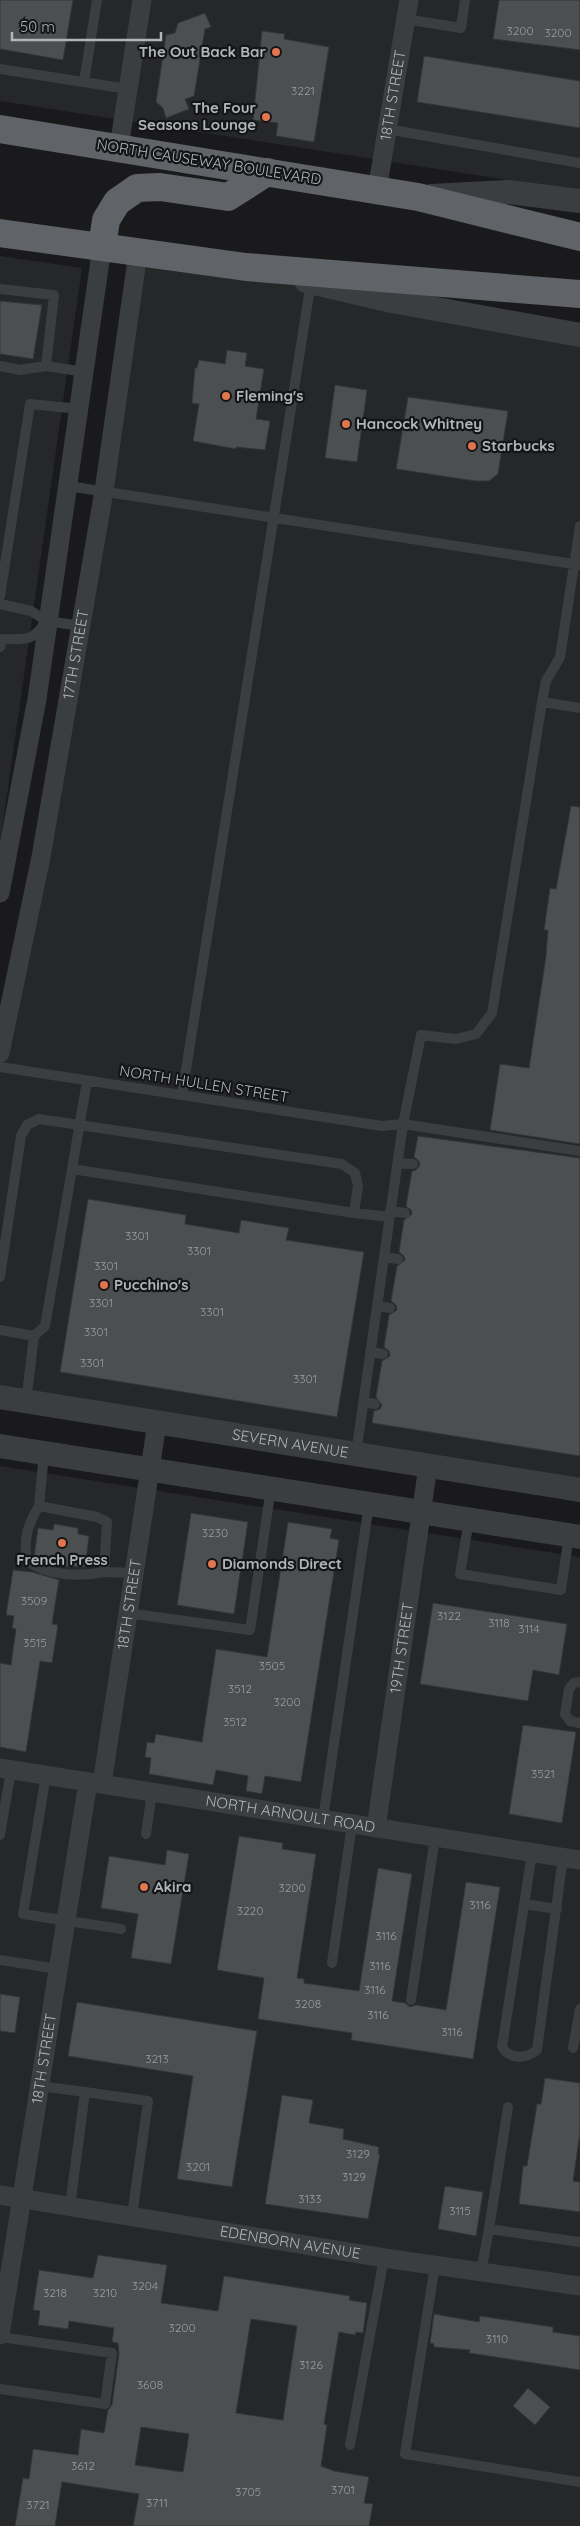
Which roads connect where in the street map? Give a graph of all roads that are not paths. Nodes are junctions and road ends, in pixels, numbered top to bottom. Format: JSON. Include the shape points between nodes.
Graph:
{"nodes":[{"id":1,"x":98,"y":0,"type":"edge"},
{"id":2,"x":142,"y":0,"type":"edge"},
{"id":3,"x":408,"y":0,"type":"edge"},
{"id":4,"x":465,"y":0,"type":"edge"},
{"id":5,"x":405,"y":20,"type":"junction"},
{"id":6,"x":0,"y":69,"type":"edge"},
{"id":7,"x":84,"y":82,"type":"junction"},
{"id":8,"x":128,"y":89,"type":"junction"},
{"id":9,"x":0,"y":129,"type":"edge"},
{"id":10,"x":387,"y":129,"type":"junction"},
{"id":11,"x":119,"y":147,"type":"junction"},
{"id":12,"x":580,"y":163,"type":"edge"},
{"id":13,"x":267,"y":172,"type":"junction"},
{"id":14,"x":377,"y":190,"type":"junction"},
{"id":15,"x":418,"y":197,"type":"junction"},
{"id":16,"x":580,"y":201,"type":"edge"},
{"id":17,"x":0,"y":233,"type":"edge"},
{"id":18,"x":580,"y":237,"type":"edge"},
{"id":19,"x":102,"y":247,"type":"junction"},
{"id":20,"x":138,"y":253,"type":"junction"},
{"id":21,"x":246,"y":267,"type":"junction"},
{"id":22,"x":311,"y":282,"type":"junction"},
{"id":23,"x":0,"y":289,"type":"edge"},
{"id":24,"x":580,"y":294,"type":"edge"},
{"id":25,"x":580,"y":335,"type":"edge"},
{"id":26,"x":0,"y":366,"type":"edge"},
{"id":27,"x":46,"y":366,"type":"junction"},
{"id":28,"x":85,"y":372,"type":"junction"},
{"id":29,"x":79,"y":408,"type":"junction"},
{"id":30,"x":68,"y":486,"type":"junction"},
{"id":31,"x":104,"y":491,"type":"junction"},
{"id":32,"x":274,"y":517,"type":"junction"},
{"id":33,"x":580,"y":526,"type":"edge"},
{"id":34,"x":577,"y":564,"type":"edge"},
{"id":35,"x":0,"y":596,"type":"edge"},
{"id":36,"x":0,"y":604,"type":"edge"},
{"id":37,"x":48,"y":620,"type":"junction"},
{"id":38,"x":81,"y":626,"type":"junction"},
{"id":39,"x":1,"y":641,"type":"edge"},
{"id":40,"x":542,"y":702,"type":"junction"},
{"id":41,"x":580,"y":708,"type":"edge"},
{"id":42,"x":0,"y":892,"type":"edge"},
{"id":43,"x":0,"y":1053,"type":"edge"},
{"id":44,"x":0,"y":1067,"type":"edge"},
{"id":45,"x":87,"y":1081,"type":"junction"},
{"id":46,"x":182,"y":1096,"type":"junction"},
{"id":47,"x":403,"y":1124,"type":"junction"},
{"id":48,"x":79,"y":1125,"type":"junction"},
{"id":49,"x":580,"y":1151,"type":"edge"},
{"id":50,"x":398,"y":1163,"type":"junction"},
{"id":51,"x":413,"y":1164,"type":"dead end"},
{"id":52,"x":72,"y":1169,"type":"junction"},
{"id":53,"x":354,"y":1213,"type":"junction"},
{"id":54,"x":405,"y":1213,"type":"dead end"},
{"id":55,"x":390,"y":1214,"type":"junction"},
{"id":56,"x":384,"y":1258,"type":"junction"},
{"id":57,"x":398,"y":1259,"type":"dead end"},
{"id":58,"x":0,"y":1278,"type":"edge"},
{"id":59,"x":377,"y":1306,"type":"junction"},
{"id":60,"x":390,"y":1308,"type":"dead end"},
{"id":61,"x":0,"y":1330,"type":"edge"},
{"id":62,"x":34,"y":1336,"type":"junction"},
{"id":63,"x":370,"y":1352,"type":"junction"},
{"id":64,"x":383,"y":1354,"type":"dead end"},
{"id":65,"x":0,"y":1397,"type":"edge"},
{"id":66,"x":26,"y":1402,"type":"junction"},
{"id":67,"x":363,"y":1402,"type":"junction"},
{"id":68,"x":375,"y":1404,"type":"dead end"},
{"id":69,"x":157,"y":1424,"type":"junction"},
{"id":70,"x":0,"y":1446,"type":"edge"},
{"id":71,"x":44,"y":1452,"type":"junction"},
{"id":72,"x":356,"y":1454,"type":"junction"},
{"id":73,"x":428,"y":1466,"type":"junction"},
{"id":74,"x":150,"y":1469,"type":"junction"},
{"id":75,"x":271,"y":1488,"type":"junction"},
{"id":76,"x":580,"y":1490,"type":"edge"},
{"id":77,"x":369,"y":1504,"type":"junction"},
{"id":78,"x":39,"y":1506,"type":"junction"},
{"id":79,"x":421,"y":1512,"type":"junction"},
{"id":80,"x":469,"y":1520,"type":"junction"},
{"id":81,"x":574,"y":1536,"type":"edge"},
{"id":82,"x":104,"y":1572,"type":"junction"},
{"id":83,"x":134,"y":1573,"type":"junction"},
{"id":84,"x":128,"y":1613,"type":"junction"},
{"id":85,"x":580,"y":1682,"type":"edge"},
{"id":86,"x":580,"y":1723,"type":"edge"},
{"id":87,"x":5,"y":1769,"type":"edge"},
{"id":88,"x":46,"y":1775,"type":"junction"},
{"id":89,"x":95,"y":1783,"type":"junction"},
{"id":90,"x":152,"y":1792,"type":"junction"},
{"id":91,"x":323,"y":1819,"type":"junction"},
{"id":92,"x":352,"y":1824,"type":"junction"},
{"id":93,"x":376,"y":1828,"type":"junction"},
{"id":94,"x":146,"y":1834,"type":"dead end"},
{"id":95,"x":0,"y":1835,"type":"edge"},
{"id":96,"x":435,"y":1837,"type":"junction"},
{"id":97,"x":532,"y":1852,"type":"junction"},
{"id":98,"x":572,"y":1859,"type":"edge"},
{"id":99,"x":524,"y":1904,"type":"junction"},
{"id":100,"x":557,"y":1909,"type":"junction"},
{"id":101,"x":67,"y":1921,"type":"junction"},
{"id":102,"x":120,"y":1929,"type":"dead end"},
{"id":103,"x":0,"y":1960,"type":"edge"},
{"id":104,"x":332,"y":1963,"type":"dead end"},
{"id":105,"x":58,"y":1969,"type":"junction"},
{"id":106,"x":411,"y":2000,"type":"dead end"},
{"id":107,"x":580,"y":2009,"type":"edge"},
{"id":108,"x":573,"y":2048,"type":"dead end"},
{"id":109,"x":39,"y":2086,"type":"junction"},
{"id":110,"x":85,"y":2092,"type":"junction"},
{"id":111,"x":508,"y":2107,"type":"dead end"},
{"id":112,"x":0,"y":2195,"type":"edge"},
{"id":113,"x":21,"y":2198,"type":"junction"},
{"id":114,"x":70,"y":2206,"type":"junction"},
{"id":115,"x":132,"y":2216,"type":"junction"},
{"id":116,"x":489,"y":2229,"type":"junction"},
{"id":117,"x":580,"y":2242,"type":"edge"},
{"id":118,"x":384,"y":2258,"type":"junction"},
{"id":119,"x":435,"y":2265,"type":"junction"},
{"id":120,"x":481,"y":2272,"type":"junction"},
{"id":121,"x":580,"y":2286,"type":"edge"},
{"id":122,"x":0,"y":2336,"type":"edge"},
{"id":123,"x":0,"y":2390,"type":"edge"},
{"id":124,"x":350,"y":2445,"type":"dead end"},
{"id":125,"x":580,"y":2482,"type":"edge"}],
"edges":[{"from":1,"to":7,"type":"lane"},
{"from":2,"to":8,"type":"street"},
{"from":3,"to":5,"type":"street","name":"18TH STREET"},
{"from":4,"to":5,"type":"lane","via":[[461,28]]},
{"from":5,"to":10,"type":"street","name":"18TH STREET"},
{"from":6,"to":7,"type":"lane"},
{"from":7,"to":8,"type":"lane"},
{"from":8,"to":11,"type":"street"},
{"from":9,"to":11,"type":"highway","name":"NORTH CAUSEWAY BOULEVARD"},
{"from":10,"to":12,"type":"lane"},
{"from":10,"to":14,"type":"street","name":"18TH STREET"},
{"from":11,"to":13,"type":"highway","name":"NORTH CAUSEWAY BOULEVARD"},
{"from":13,"to":14,"type":"highway","name":"NORTH CAUSEWAY BOULEVARD"},
{"from":13,"to":19,"type":"highway","via":[[228,197],[160,187],[137,188],[117,202],[106,220]]},
{"from":14,"to":15,"type":"highway","name":"NORTH CAUSEWAY BOULEVARD"},
{"from":15,"to":16,"type":"street","name":"NORTH CAUSEWAY BOULEVARD","via":[[508,192]]},
{"from":15,"to":18,"type":"highway","name":"NORTH CAUSEWAY BOULEVARD"},
{"from":17,"to":19,"type":"highway"},
{"from":19,"to":20,"type":"highway"},
{"from":19,"to":28,"type":"street","name":"17TH STREET"},
{"from":20,"to":21,"type":"highway"},
{"from":20,"to":31,"type":"street","name":"17TH STREET"},
{"from":21,"to":22,"type":"street"},
{"from":21,"to":24,"type":"highway"},
{"from":22,"to":25,"type":"street","via":[[392,301]]},
{"from":22,"to":32,"type":"lane"},
{"from":23,"to":27,"type":"lane","via":[[54,295]]},
{"from":26,"to":27,"type":"lane","via":[[20,370]]},
{"from":27,"to":28,"type":"lane"},
{"from":28,"to":29,"type":"street","name":"17TH STREET"},
{"from":29,"to":30,"type":"street","name":"17TH STREET"},
{"from":29,"to":35,"type":"lane","via":[[30,404]]},
{"from":30,"to":31,"type":"lane"},
{"from":30,"to":37,"type":"street","name":"17TH STREET"},
{"from":31,"to":32,"type":"lane"},
{"from":31,"to":38,"type":"street","name":"17TH STREET"},
{"from":32,"to":34,"type":"lane"},
{"from":32,"to":46,"type":"lane"},
{"from":33,"to":34,"type":"lane"},
{"from":34,"to":40,"type":"lane","via":[[560,657],[546,681]]},
{"from":36,"to":37,"type":"lane","via":[[31,611]]},
{"from":37,"to":38,"type":"lane"},
{"from":37,"to":39,"type":"lane","via":[[34,637]]},
{"from":37,"to":42,"type":"street","name":"17TH STREET","via":[[37,699]]},
{"from":38,"to":43,"type":"street","name":"17TH STREET","via":[[41,857]]},
{"from":40,"to":41,"type":"lane"},
{"from":40,"to":47,"type":"lane","via":[[492,1013],[476,1034],[456,1038],[421,1035]]},
{"from":44,"to":45,"type":"lane","name":"NORTH HULLEN STREET"},
{"from":45,"to":46,"type":"lane","name":"NORTH HULLEN STREET"},
{"from":45,"to":48,"type":"lane"},
{"from":46,"to":47,"type":"lane","name":"NORTH HULLEN STREET","via":[[382,1126]]},
{"from":47,"to":49,"type":"lane","name":"NORTH HULLEN STREET"},
{"from":47,"to":50,"type":"lane"},
{"from":48,"to":52,"type":"lane"},
{"from":48,"to":53,"type":"lane","via":[[342,1164],[355,1173],[358,1186]]},
{"from":48,"to":58,"type":"lane","via":[[39,1119],[28,1125],[21,1136]]},
{"from":50,"to":51,"type":"lane"},
{"from":50,"to":55,"type":"lane"},
{"from":52,"to":53,"type":"lane"},
{"from":52,"to":62,"type":"lane","via":[[46,1326]]},
{"from":53,"to":55,"type":"lane"},
{"from":54,"to":55,"type":"lane"},
{"from":55,"to":56,"type":"lane"},
{"from":56,"to":57,"type":"lane"},
{"from":56,"to":59,"type":"lane"},
{"from":59,"to":60,"type":"lane"},
{"from":59,"to":63,"type":"lane"},
{"from":61,"to":62,"type":"lane"},
{"from":62,"to":66,"type":"lane"},
{"from":63,"to":64,"type":"lane"},
{"from":63,"to":67,"type":"lane"},
{"from":65,"to":66,"type":"street","name":"SEVERN AVENUE"},
{"from":66,"to":69,"type":"street","name":"SEVERN AVENUE"},
{"from":67,"to":68,"type":"lane"},
{"from":67,"to":72,"type":"lane"},
{"from":69,"to":72,"type":"street","name":"SEVERN AVENUE"},
{"from":69,"to":74,"type":"street","name":"18TH STREET"},
{"from":70,"to":71,"type":"street"},
{"from":71,"to":74,"type":"street"},
{"from":71,"to":78,"type":"lane"},
{"from":72,"to":73,"type":"street","name":"SEVERN AVENUE"},
{"from":73,"to":76,"type":"street","name":"SEVERN AVENUE"},
{"from":73,"to":79,"type":"street","name":"19TH STREET"},
{"from":74,"to":75,"type":"street"},
{"from":74,"to":83,"type":"street","name":"18TH STREET"},
{"from":75,"to":77,"type":"street"},
{"from":75,"to":84,"type":"lane","via":[[250,1630]]},
{"from":77,"to":79,"type":"street"},
{"from":77,"to":91,"type":"lane"},
{"from":78,"to":82,"type":"lane","via":[[97,1517],[107,1522]]},
{"from":78,"to":82,"type":"lane","via":[[28,1524],[24,1548],[27,1561],[38,1568],[84,1576]]},
{"from":79,"to":80,"type":"street"},
{"from":79,"to":93,"type":"street","name":"19TH STREET"},
{"from":80,"to":81,"type":"street"},
{"from":80,"to":81,"type":"lane","via":[[460,1574],[561,1590]]},
{"from":82,"to":83,"type":"lane"},
{"from":83,"to":84,"type":"street","name":"18TH STREET"},
{"from":84,"to":89,"type":"street","name":"18TH STREET"},
{"from":85,"to":86,"type":"lane","via":[[569,1688],[565,1714],[570,1721]]},
{"from":87,"to":88,"type":"street","name":"NORTH ARNOULT ROAD"},
{"from":87,"to":95,"type":"lane"},
{"from":88,"to":89,"type":"street","name":"NORTH ARNOULT ROAD"},
{"from":88,"to":101,"type":"lane","via":[[23,1914]]},
{"from":89,"to":90,"type":"street","name":"NORTH ARNOULT ROAD"},
{"from":89,"to":101,"type":"street","name":"18TH STREET"},
{"from":90,"to":91,"type":"street","name":"NORTH ARNOULT ROAD"},
{"from":90,"to":94,"type":"lane"},
{"from":91,"to":92,"type":"street","name":"NORTH ARNOULT ROAD"},
{"from":92,"to":93,"type":"street","name":"NORTH ARNOULT ROAD"},
{"from":92,"to":104,"type":"lane"},
{"from":93,"to":96,"type":"street","name":"NORTH ARNOULT ROAD"},
{"from":96,"to":97,"type":"street","name":"NORTH ARNOULT ROAD"},
{"from":96,"to":106,"type":"lane"},
{"from":97,"to":98,"type":"street","name":"NORTH ARNOULT ROAD"},
{"from":97,"to":99,"type":"lane"},
{"from":98,"to":100,"type":"lane"},
{"from":99,"to":100,"type":"lane"},
{"from":99,"to":100,"type":"lane","via":[[502,2047],[516,2057],[537,2050]]},
{"from":101,"to":102,"type":"lane"},
{"from":101,"to":105,"type":"street","name":"18TH STREET"},
{"from":103,"to":105,"type":"lane"},
{"from":105,"to":109,"type":"street","name":"18TH STREET"},
{"from":107,"to":108,"type":"lane"},
{"from":109,"to":110,"type":"lane"},
{"from":109,"to":113,"type":"street","name":"18TH STREET"},
{"from":110,"to":114,"type":"lane"},
{"from":110,"to":115,"type":"lane","via":[[148,2101]]},
{"from":111,"to":116,"type":"lane"},
{"from":112,"to":113,"type":"street","name":"EDENBORN AVENUE"},
{"from":113,"to":114,"type":"street","name":"EDENBORN AVENUE"},
{"from":113,"to":122,"type":"street","name":"18TH STREET"},
{"from":114,"to":115,"type":"street","name":"EDENBORN AVENUE"},
{"from":115,"to":118,"type":"street","name":"EDENBORN AVENUE"},
{"from":116,"to":117,"type":"lane"},
{"from":116,"to":120,"type":"lane"},
{"from":118,"to":119,"type":"street","name":"EDENBORN AVENUE"},
{"from":118,"to":124,"type":"lane"},
{"from":119,"to":120,"type":"street","name":"EDENBORN AVENUE"},
{"from":119,"to":125,"type":"lane","via":[[405,2454]]},
{"from":120,"to":121,"type":"street","name":"EDENBORN AVENUE"},
{"from":122,"to":123,"type":"lane","via":[[112,2353],[104,2404]]}]}
